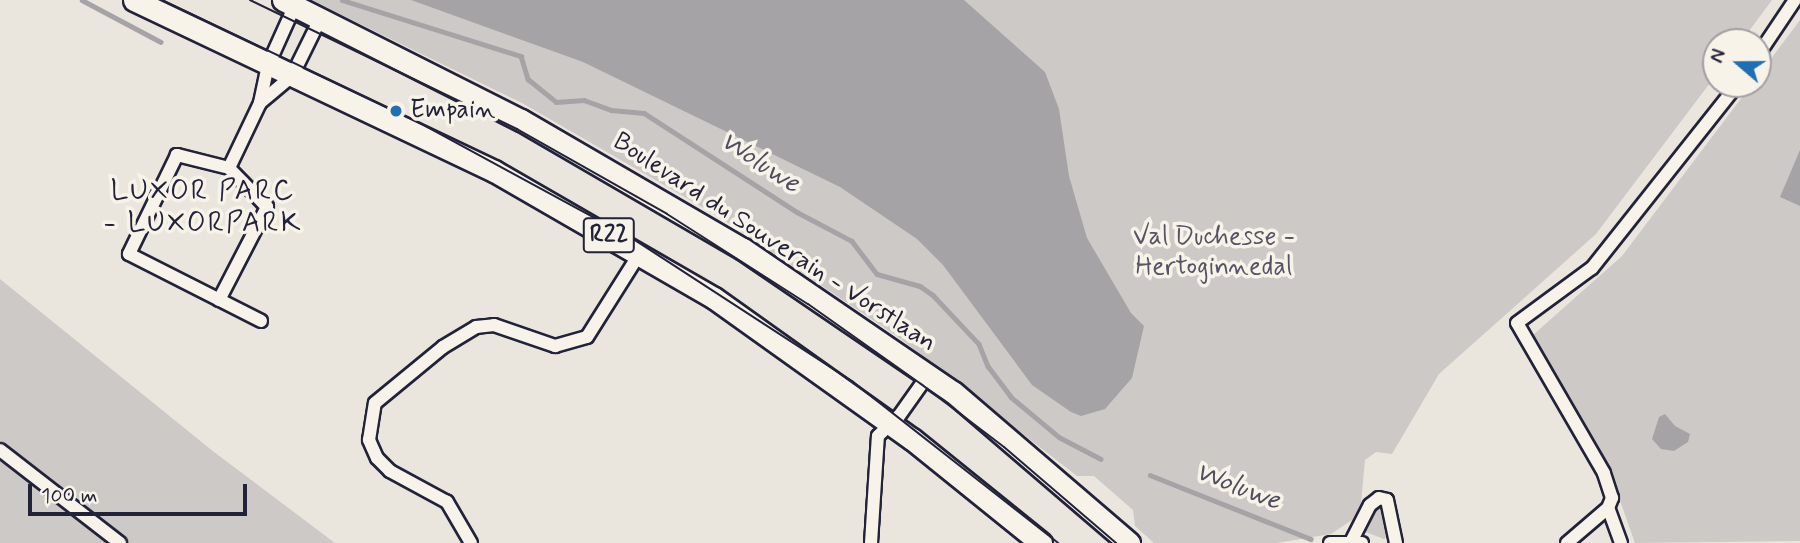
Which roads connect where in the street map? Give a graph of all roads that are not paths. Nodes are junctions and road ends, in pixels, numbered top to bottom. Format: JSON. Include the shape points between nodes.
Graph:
{"nodes":[{"id":1,"x":134,"y":0,"type":"edge"},
{"id":2,"x":1795,"y":0,"type":"edge"},
{"id":3,"x":289,"y":3,"type":"edge"},
{"id":4,"x":321,"y":17,"type":"junction"},
{"id":5,"x":1772,"y":34,"type":"edge"},
{"id":6,"x":268,"y":65,"type":"junction"},
{"id":7,"x":292,"y":76,"type":"junction"},
{"id":8,"x":1727,"y":98,"type":"edge"},
{"id":9,"x":260,"y":103,"type":"junction"},
{"id":10,"x":229,"y":168,"type":"junction"},
{"id":11,"x":640,"y":253,"type":"junction"},
{"id":12,"x":219,"y":300,"type":"junction"},
{"id":13,"x":261,"y":321,"type":"dead end"},
{"id":14,"x":928,"y":374,"type":"junction"},
{"id":15,"x":888,"y":421,"type":"junction"},
{"id":16,"x":0,"y":450,"type":"edge"},
{"id":17,"x":1608,"y":508,"type":"junction"},
{"id":18,"x":1357,"y":541,"type":"edge"},
{"id":19,"x":120,"y":543,"type":"edge"},
{"id":20,"x":471,"y":543,"type":"edge"},
{"id":21,"x":871,"y":543,"type":"edge"},
{"id":22,"x":1041,"y":543,"type":"edge"},
{"id":23,"x":1129,"y":543,"type":"edge"},
{"id":24,"x":1330,"y":543,"type":"edge"},
{"id":25,"x":1396,"y":543,"type":"edge"},
{"id":26,"x":1567,"y":543,"type":"edge"},
{"id":27,"x":1621,"y":543,"type":"edge"}],
"edges":[{"from":1,"to":6,"type":"main road","number":"R22"},
{"from":2,"to":5,"type":"street"},
{"from":3,"to":4,"type":"main road","name":"Boulevard du Souverain - Vorstlaan","number":"R22"},
{"from":3,"to":6,"type":"street","name":"Boulevard du Souverain - Vorstlaan"},
{"from":4,"to":7,"type":"street"},
{"from":4,"to":14,"type":"main road","name":"Boulevard du Souverain - Vorstlaan","number":"R22","via":[[600,163],[743,249]]},
{"from":6,"to":7,"type":"main road","number":"R22"},
{"from":6,"to":9,"type":"street"},
{"from":7,"to":9,"type":"street"},
{"from":7,"to":11,"type":"main road","number":"R22","via":[[494,171]]},
{"from":8,"to":17,"type":"street","via":[[1592,268],[1517,323],[1604,473],[1612,498]]},
{"from":9,"to":10,"type":"street"},
{"from":10,"to":12,"type":"street","via":[[267,207]]},
{"from":10,"to":12,"type":"street","via":[[177,155],[129,254]]},
{"from":11,"to":15,"type":"main road","number":"R22","via":[[714,298]]},
{"from":11,"to":20,"type":"street","via":[[587,337],[555,346],[494,325],[476,327],[443,347],[375,403],[369,440],[377,458],[390,471],[447,502]]},
{"from":12,"to":13,"type":"street"},
{"from":14,"to":15,"type":"street","via":[[899,416]]},
{"from":14,"to":23,"type":"main road","name":"Boulevard du Souverain - Vorstlaan","number":"R22","via":[[1010,438]]},
{"from":15,"to":21,"type":"street","via":[[878,436]]},
{"from":15,"to":22,"type":"main road","number":"R22"},
{"from":16,"to":19,"type":"street"},
{"from":17,"to":26,"type":"street"},
{"from":17,"to":27,"type":"street"},
{"from":18,"to":24,"type":"street"},
{"from":18,"to":25,"type":"street","via":[[1370,505],[1379,498],[1387,500]]}]}
